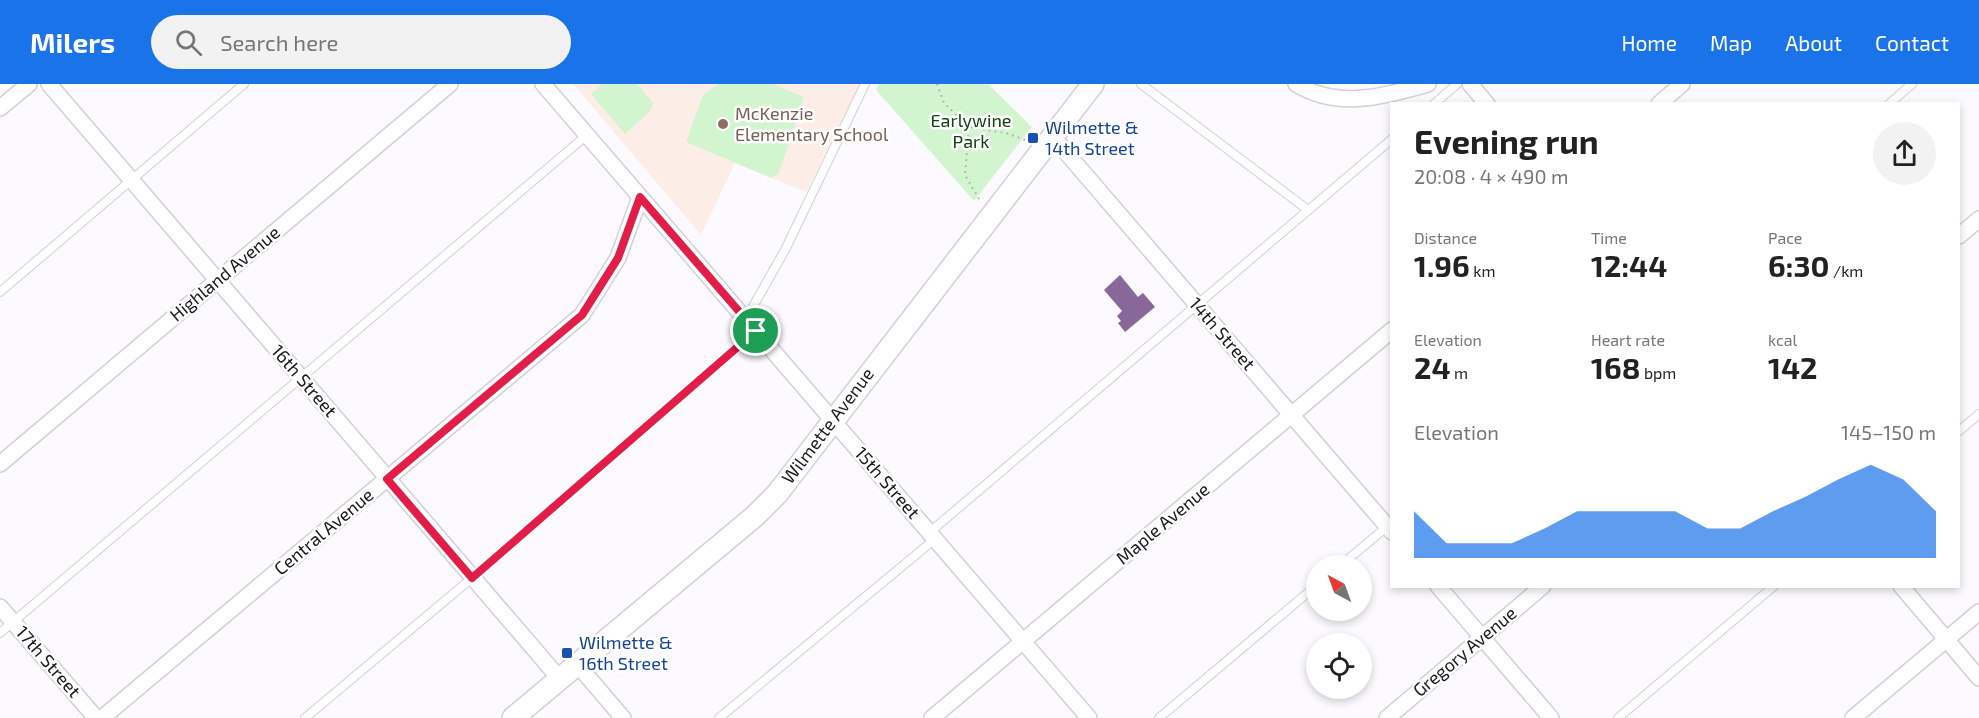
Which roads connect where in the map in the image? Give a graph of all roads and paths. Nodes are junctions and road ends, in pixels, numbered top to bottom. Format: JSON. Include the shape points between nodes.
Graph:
{"nodes":[{"id":1,"x":29,"y":84,"type":"edge"},
{"id":2,"x":49,"y":84,"type":"edge"},
{"id":3,"x":244,"y":84,"type":"edge"},
{"id":4,"x":450,"y":84,"type":"edge"},
{"id":5,"x":543,"y":84,"type":"edge"},
{"id":6,"x":865,"y":84,"type":"edge"},
{"id":7,"x":937,"y":84,"type":"edge"},
{"id":8,"x":1093,"y":84,"type":"edge"},
{"id":9,"x":1141,"y":84,"type":"edge"},
{"id":10,"x":1296,"y":84,"type":"edge"},
{"id":11,"x":1428,"y":84,"type":"edge"},
{"id":12,"x":1457,"y":84,"type":"edge"},
{"id":13,"x":1470,"y":84,"type":"edge"},
{"id":14,"x":1682,"y":84,"type":"edge"},
{"id":15,"x":1912,"y":84,"type":"edge"},
{"id":16,"x":1436,"y":102,"type":"edge"},
{"id":17,"x":1485,"y":102,"type":"edge"},
{"id":18,"x":1661,"y":102,"type":"edge"},
{"id":19,"x":1891,"y":102,"type":"edge"},
{"id":20,"x":0,"y":108,"type":"edge"},
{"id":21,"x":969,"y":127,"type":"junction"},
{"id":22,"x":587,"y":135,"type":"junction"},
{"id":23,"x":1052,"y":136,"type":"junction"},
{"id":24,"x":1025,"y":140,"type":"dead end"},
{"id":25,"x":1390,"y":141,"type":"edge"},
{"id":26,"x":131,"y":180,"type":"junction"},
{"id":27,"x":640,"y":197,"type":"junction"},
{"id":28,"x":979,"y":200,"type":"dead end"},
{"id":29,"x":1308,"y":210,"type":"junction"},
{"id":30,"x":1979,"y":219,"type":"edge"},
{"id":31,"x":1960,"y":235,"type":"edge"},
{"id":32,"x":217,"y":280,"type":"junction"},
{"id":33,"x":0,"y":292,"type":"edge"},
{"id":34,"x":1197,"y":305,"type":"junction"},
{"id":35,"x":746,"y":319,"type":"junction"},
{"id":36,"x":756,"y":331,"type":"junction"},
{"id":37,"x":1390,"y":332,"type":"edge"},
{"id":38,"x":301,"y":379,"type":"junction"},
{"id":39,"x":1979,"y":414,"type":"edge"},
{"id":40,"x":1291,"y":415,"type":"junction"},
{"id":41,"x":832,"y":419,"type":"junction"},
{"id":42,"x":1960,"y":430,"type":"edge"},
{"id":43,"x":0,"y":464,"type":"edge"},
{"id":44,"x":387,"y":479,"type":"junction"},
{"id":45,"x":1390,"y":527,"type":"edge"},
{"id":46,"x":932,"y":536,"type":"junction"},
{"id":47,"x":1354,"y":555,"type":"edge"},
{"id":48,"x":472,"y":578,"type":"junction"},
{"id":49,"x":1440,"y":588,"type":"edge"},
{"id":50,"x":1541,"y":588,"type":"edge"},
{"id":51,"x":1772,"y":588,"type":"edge"},
{"id":52,"x":1903,"y":588,"type":"edge"},
{"id":53,"x":1306,"y":594,"type":"edge"},
{"id":54,"x":0,"y":607,"type":"edge"},
{"id":55,"x":1979,"y":612,"type":"edge"},
{"id":56,"x":13,"y":622,"type":"junction"},
{"id":57,"x":0,"y":633,"type":"edge"},
{"id":58,"x":1482,"y":638,"type":"junction"},
{"id":59,"x":1946,"y":640,"type":"junction"},
{"id":60,"x":1024,"y":642,"type":"junction"},
{"id":61,"x":576,"y":663,"type":"junction"},
{"id":62,"x":559,"y":678,"type":"junction"},
{"id":63,"x":1979,"y":678,"type":"edge"},
{"id":64,"x":937,"y":717,"type":"edge"},
{"id":65,"x":96,"y":718,"type":"edge"},
{"id":66,"x":102,"y":718,"type":"edge"},
{"id":67,"x":305,"y":718,"type":"edge"},
{"id":68,"x":513,"y":718,"type":"edge"},
{"id":69,"x":623,"y":718,"type":"edge"},
{"id":70,"x":719,"y":718,"type":"edge"},
{"id":71,"x":1089,"y":718,"type":"edge"},
{"id":72,"x":1159,"y":718,"type":"edge"},
{"id":73,"x":1387,"y":718,"type":"edge"},
{"id":74,"x":1551,"y":718,"type":"edge"},
{"id":75,"x":1617,"y":718,"type":"edge"},
{"id":76,"x":1853,"y":718,"type":"edge"}],
"edges":[{"from":1,"to":20,"type":"street"},
{"from":2,"to":26,"type":"street","name":"16th Street"},
{"from":3,"to":26,"type":"lane"},
{"from":4,"to":32,"type":"street","name":"Highland Avenue"},
{"from":5,"to":22,"type":"street","name":"15th Street"},
{"from":6,"to":35,"type":"lane","via":[[785,250]]},
{"from":7,"to":21,"type":"path","via":[[944,103]]},
{"from":8,"to":23,"type":"street","name":"Wilmette Avenue"},
{"from":9,"to":29,"type":"lane"},
{"from":10,"to":11,"type":"street","via":[[1323,96],[1351,100],[1385,96]]},
{"from":12,"to":16,"type":"lane"},
{"from":13,"to":17,"type":"street"},
{"from":14,"to":18,"type":"street"},
{"from":15,"to":19,"type":"lane"},
{"from":21,"to":24,"type":"path"},
{"from":21,"to":28,"type":"path","via":[[965,175]]},
{"from":22,"to":27,"type":"street","name":"15th Street"},
{"from":22,"to":38,"type":"lane"},
{"from":23,"to":34,"type":"street","name":"14th Street"},
{"from":23,"to":41,"type":"street","name":"Wilmette Avenue"},
{"from":25,"to":29,"type":"lane"},
{"from":26,"to":32,"type":"street","name":"16th Street"},
{"from":26,"to":33,"type":"lane"},
{"from":27,"to":35,"type":"street","name":"15th Street"},
{"from":27,"to":44,"type":"street","name":"Central Avenue","via":[[618,258],[582,315]]},
{"from":29,"to":34,"type":"lane"},
{"from":30,"to":31,"type":"street"},
{"from":32,"to":38,"type":"street","name":"16th Street"},
{"from":32,"to":43,"type":"street","name":"Highland Avenue"},
{"from":34,"to":40,"type":"street","name":"14th Street"},
{"from":34,"to":46,"type":"lane"},
{"from":35,"to":36,"type":"street","name":"15th Street"},
{"from":36,"to":41,"type":"street","name":"15th Street"},
{"from":36,"to":48,"type":"lane"},
{"from":37,"to":40,"type":"street","name":"Maple Avenue"},
{"from":38,"to":44,"type":"street","name":"16th Street"},
{"from":38,"to":56,"type":"lane"},
{"from":39,"to":42,"type":"lane"},
{"from":40,"to":45,"type":"street","name":"14th Street"},
{"from":40,"to":60,"type":"street","name":"Maple Avenue"},
{"from":41,"to":46,"type":"street","name":"15th Street"},
{"from":41,"to":61,"type":"street","name":"Wilmette Avenue","via":[[777,494],[755,516]]},
{"from":44,"to":48,"type":"street","name":"16th Street"},
{"from":44,"to":66,"type":"street","name":"Central Avenue"},
{"from":45,"to":47,"type":"lane"},
{"from":46,"to":60,"type":"street","name":"15th Street"},
{"from":46,"to":70,"type":"lane"},
{"from":48,"to":62,"type":"street","name":"16th Street"},
{"from":48,"to":67,"type":"lane"},
{"from":49,"to":58,"type":"street"},
{"from":50,"to":58,"type":"street","name":"Gregory Avenue"},
{"from":51,"to":75,"type":"lane"},
{"from":52,"to":59,"type":"street"},
{"from":53,"to":72,"type":"lane"},
{"from":54,"to":56,"type":"street","name":"17th Street"},
{"from":55,"to":59,"type":"street"},
{"from":56,"to":57,"type":"lane"},
{"from":56,"to":65,"type":"street","name":"17th Street"},
{"from":58,"to":73,"type":"street","name":"Gregory Avenue"},
{"from":58,"to":74,"type":"street"},
{"from":59,"to":63,"type":"street"},
{"from":59,"to":76,"type":"street"},
{"from":60,"to":64,"type":"street","name":"Maple Avenue"},
{"from":60,"to":71,"type":"street","name":"15th Street"},
{"from":61,"to":62,"type":"street","name":"Wilmette Avenue"},
{"from":61,"to":69,"type":"street"},
{"from":62,"to":68,"type":"street","name":"Wilmette Avenue"}]}
